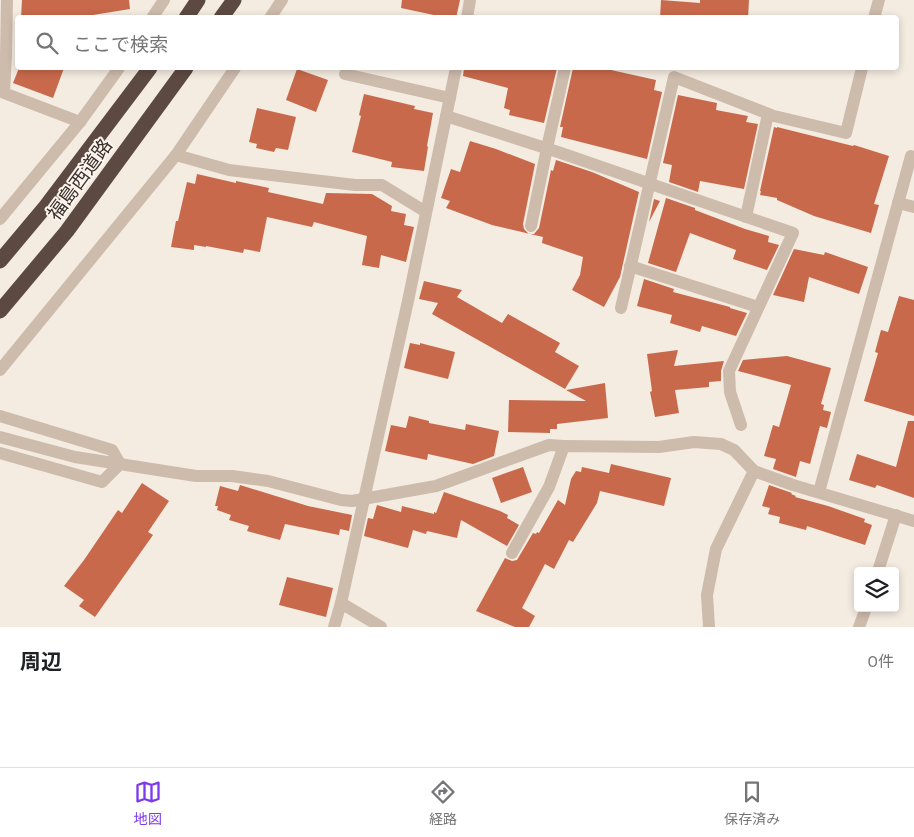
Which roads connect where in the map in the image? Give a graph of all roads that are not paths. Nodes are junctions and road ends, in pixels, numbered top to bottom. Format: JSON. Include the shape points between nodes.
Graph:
{"nodes":[{"id":1,"x":7,"y":0,"type":"edge"},
{"id":2,"x":164,"y":0,"type":"edge"},
{"id":3,"x":198,"y":0,"type":"edge"},
{"id":4,"x":234,"y":0,"type":"edge"},
{"id":5,"x":282,"y":0,"type":"edge"},
{"id":6,"x":470,"y":0,"type":"edge"},
{"id":7,"x":879,"y":0,"type":"edge"},
{"id":8,"x":154,"y":15,"type":"edge"},
{"id":9,"x":188,"y":15,"type":"edge"},
{"id":10,"x":223,"y":15,"type":"edge"},
{"id":11,"x":272,"y":15,"type":"edge"},
{"id":12,"x":468,"y":15,"type":"edge"},
{"id":13,"x":875,"y":15,"type":"edge"},
{"id":14,"x":3,"y":33,"type":"edge"},
{"id":15,"x":119,"y":70,"type":"edge"},
{"id":16,"x":148,"y":70,"type":"edge"},
{"id":17,"x":185,"y":70,"type":"edge"},
{"id":18,"x":235,"y":70,"type":"edge"},
{"id":19,"x":456,"y":70,"type":"edge"},
{"id":20,"x":565,"y":70,"type":"edge"},
{"id":21,"x":862,"y":70,"type":"edge"},
{"id":22,"x":345,"y":74,"type":"dead end"},
{"id":23,"x":2,"y":94,"type":"edge"},
{"id":24,"x":450,"y":98,"type":"junction"},
{"id":25,"x":768,"y":114,"type":"junction"},
{"id":26,"x":446,"y":116,"type":"junction"},
{"id":27,"x":80,"y":122,"type":"junction"},
{"id":28,"x":547,"y":148,"type":"junction"},
{"id":29,"x":176,"y":155,"type":"junction"},
{"id":30,"x":911,"y":156,"type":"dead end"},
{"id":31,"x":649,"y":184,"type":"junction"},
{"id":32,"x":898,"y":203,"type":"junction"},
{"id":33,"x":914,"y":207,"type":"edge"},
{"id":34,"x":426,"y":212,"type":"junction"},
{"id":35,"x":746,"y":217,"type":"junction"},
{"id":36,"x":0,"y":219,"type":"edge"},
{"id":37,"x":531,"y":226,"type":"dead end"},
{"id":38,"x":0,"y":262,"type":"edge"},
{"id":39,"x":630,"y":266,"type":"junction"},
{"id":40,"x":758,"y":307,"type":"junction"},
{"id":41,"x":621,"y":308,"type":"dead end"},
{"id":42,"x":0,"y":311,"type":"edge"},
{"id":43,"x":0,"y":370,"type":"edge"},
{"id":44,"x":0,"y":416,"type":"edge"},
{"id":45,"x":741,"y":425,"type":"dead end"},
{"id":46,"x":0,"y":437,"type":"edge"},
{"id":47,"x":564,"y":446,"type":"junction"},
{"id":48,"x":0,"y":454,"type":"edge"},
{"id":49,"x":120,"y":464,"type":"junction"},
{"id":50,"x":754,"y":471,"type":"junction"},
{"id":51,"x":819,"y":492,"type":"junction"},
{"id":52,"x":363,"y":499,"type":"junction"},
{"id":53,"x":896,"y":515,"type":"junction"},
{"id":54,"x":914,"y":521,"type":"edge"},
{"id":55,"x":512,"y":553,"type":"dead end"},
{"id":56,"x":879,"y":567,"type":"edge"},
{"id":57,"x":341,"y":603,"type":"junction"},
{"id":58,"x":865,"y":612,"type":"edge"},
{"id":59,"x":334,"y":627,"type":"edge"},
{"id":60,"x":381,"y":627,"type":"edge"},
{"id":61,"x":709,"y":627,"type":"edge"},
{"id":62,"x":860,"y":627,"type":"edge"}],
"edges":[{"from":1,"to":14,"type":"street"},
{"from":2,"to":8,"type":"street"},
{"from":3,"to":9,"type":"highway"},
{"from":4,"to":10,"type":"highway"},
{"from":5,"to":11,"type":"street"},
{"from":6,"to":12,"type":"street"},
{"from":7,"to":13,"type":"street"},
{"from":14,"to":23,"type":"street"},
{"from":15,"to":27,"type":"street"},
{"from":16,"to":38,"type":"highway","name":"福島西道路"},
{"from":17,"to":42,"type":"highway","name":"福島西道路","via":[[67,231]]},
{"from":18,"to":29,"type":"street"},
{"from":19,"to":24,"type":"street"},
{"from":20,"to":28,"type":"street"},
{"from":21,"to":25,"type":"street","via":[[846,133]]},
{"from":22,"to":24,"type":"street"},
{"from":23,"to":27,"type":"street"},
{"from":24,"to":26,"type":"street"},
{"from":25,"to":31,"type":"street","via":[[674,77]]},
{"from":25,"to":35,"type":"street"},
{"from":26,"to":28,"type":"street"},
{"from":26,"to":34,"type":"street"},
{"from":27,"to":36,"type":"street"},
{"from":28,"to":31,"type":"street"},
{"from":28,"to":37,"type":"street"},
{"from":29,"to":34,"type":"street","via":[[228,170],[355,185],[382,185]]},
{"from":29,"to":43,"type":"street"},
{"from":30,"to":32,"type":"street"},
{"from":31,"to":35,"type":"street"},
{"from":31,"to":39,"type":"street"},
{"from":32,"to":33,"type":"street"},
{"from":32,"to":51,"type":"street"},
{"from":34,"to":52,"type":"street"},
{"from":35,"to":40,"type":"street","via":[[793,233]]},
{"from":39,"to":40,"type":"street"},
{"from":39,"to":41,"type":"street"},
{"from":40,"to":45,"type":"street","via":[[728,371],[730,392]]},
{"from":44,"to":49,"type":"street","via":[[112,450]]},
{"from":46,"to":49,"type":"street","via":[[75,457]]},
{"from":47,"to":50,"type":"street","via":[[721,444],[734,450]]},
{"from":47,"to":52,"type":"street","via":[[548,446],[436,486]]},
{"from":47,"to":55,"type":"street","via":[[549,487]]},
{"from":48,"to":49,"type":"street","via":[[102,482]]},
{"from":49,"to":52,"type":"street","via":[[196,476],[268,481],[352,502]]},
{"from":50,"to":51,"type":"street"},
{"from":50,"to":61,"type":"street","via":[[716,550],[707,595]]},
{"from":51,"to":53,"type":"street"},
{"from":52,"to":57,"type":"street"},
{"from":53,"to":54,"type":"street"},
{"from":53,"to":56,"type":"street"},
{"from":57,"to":59,"type":"street"},
{"from":57,"to":60,"type":"street"},
{"from":58,"to":62,"type":"street"}]}
